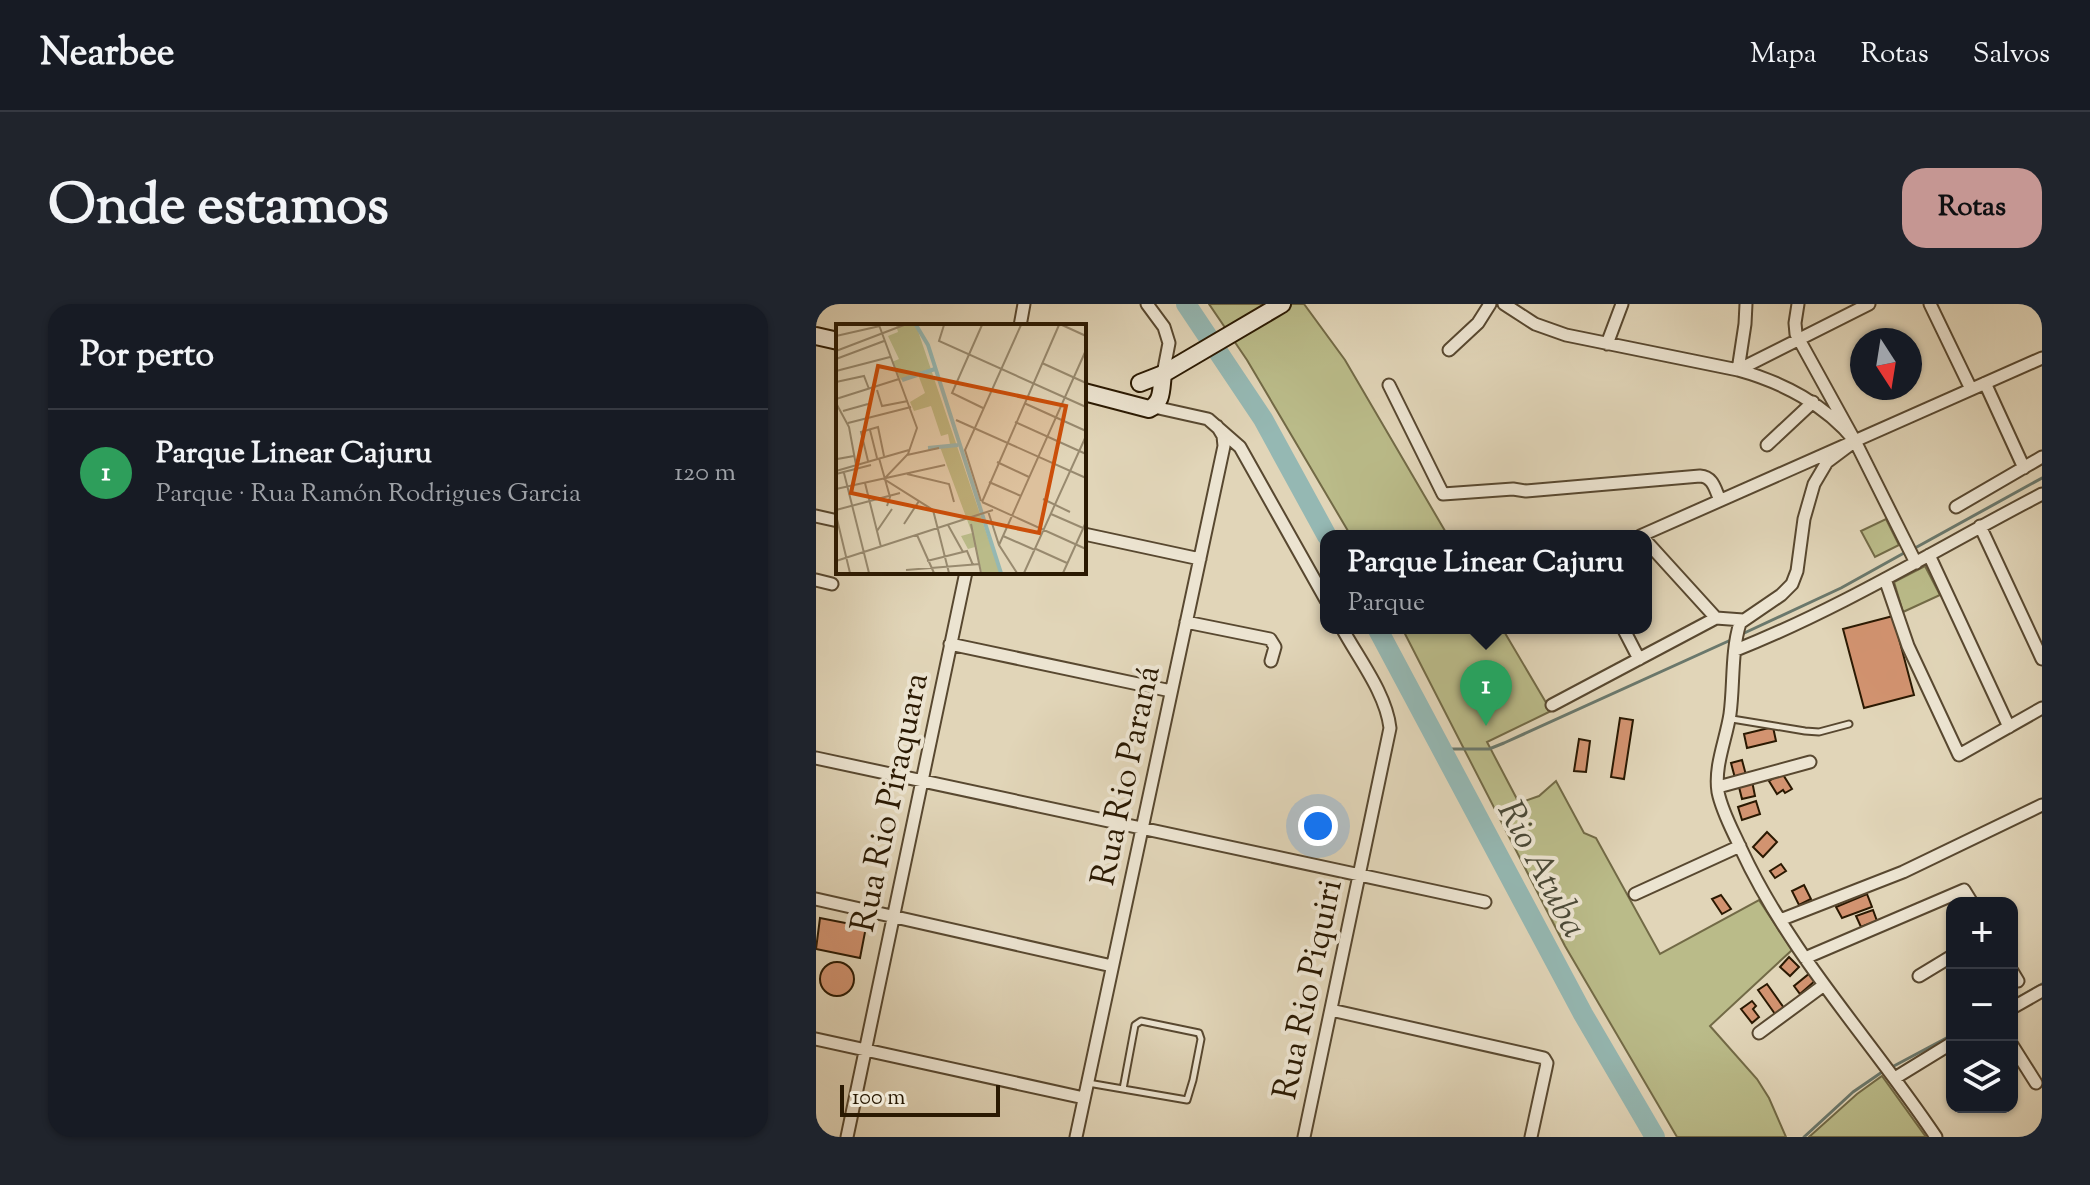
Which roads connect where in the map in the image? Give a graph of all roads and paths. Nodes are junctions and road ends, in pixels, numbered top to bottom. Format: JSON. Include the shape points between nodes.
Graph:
{"nodes":[{"id":1,"x":1024,"y":304,"type":"edge"},
{"id":2,"x":1147,"y":304,"type":"edge"},
{"id":3,"x":1282,"y":304,"type":"edge"},
{"id":4,"x":1490,"y":304,"type":"edge"},
{"id":5,"x":1504,"y":304,"type":"edge"},
{"id":6,"x":1622,"y":304,"type":"edge"},
{"id":7,"x":1746,"y":304,"type":"edge"},
{"id":8,"x":1798,"y":304,"type":"edge"},
{"id":9,"x":1869,"y":304,"type":"edge"},
{"id":10,"x":1930,"y":304,"type":"edge"},
{"id":11,"x":1020,"y":324,"type":"edge"},
{"id":12,"x":816,"y":336,"type":"edge"},
{"id":13,"x":1799,"y":339,"type":"junction"},
{"id":14,"x":836,"y":341,"type":"edge"},
{"id":15,"x":1607,"y":344,"type":"junction"},
{"id":16,"x":1449,"y":350,"type":"dead end"},
{"id":17,"x":2042,"y":358,"type":"edge"},
{"id":18,"x":1738,"y":370,"type":"junction"},
{"id":19,"x":1163,"y":374,"type":"junction"},
{"id":20,"x":1985,"y":383,"type":"junction"},
{"id":21,"x":1389,"y":385,"type":"dead end"},
{"id":22,"x":1137,"y":386,"type":"junction"},
{"id":23,"x":1971,"y":389,"type":"junction"},
{"id":24,"x":1086,"y":392,"type":"edge"},
{"id":25,"x":1104,"y":396,"type":"junction"},
{"id":26,"x":1813,"y":402,"type":"junction"},
{"id":27,"x":1151,"y":403,"type":"junction"},
{"id":28,"x":1217,"y":426,"type":"junction"},
{"id":29,"x":1855,"y":441,"type":"junction"},
{"id":30,"x":1767,"y":445,"type":"dead end"},
{"id":31,"x":2042,"y":457,"type":"edge"},
{"id":32,"x":2024,"y":468,"type":"junction"},
{"id":33,"x":2042,"y":494,"type":"edge"},
{"id":34,"x":1720,"y":500,"type":"junction"},
{"id":35,"x":1956,"y":507,"type":"dead end"},
{"id":36,"x":816,"y":516,"type":"edge"},
{"id":37,"x":836,"y":521,"type":"edge"},
{"id":38,"x":1980,"y":526,"type":"junction"},
{"id":39,"x":1652,"y":531,"type":"edge"},
{"id":40,"x":1086,"y":534,"type":"edge"},
{"id":41,"x":1652,"y":548,"type":"edge"},
{"id":42,"x":1929,"y":555,"type":"junction"},
{"id":43,"x":1200,"y":559,"type":"junction"},
{"id":44,"x":1916,"y":563,"type":"junction"},
{"id":45,"x":966,"y":574,"type":"edge"},
{"id":46,"x":1885,"y":579,"type":"junction"},
{"id":47,"x":816,"y":580,"type":"edge"},
{"id":48,"x":832,"y":584,"type":"dead end"},
{"id":49,"x":1320,"y":589,"type":"edge"},
{"id":50,"x":1716,"y":618,"type":"junction"},
{"id":51,"x":1186,"y":622,"type":"junction"},
{"id":52,"x":1741,"y":624,"type":"junction"},
{"id":53,"x":1345,"y":634,"type":"edge"},
{"id":54,"x":1626,"y":634,"type":"edge"},
{"id":55,"x":950,"y":644,"type":"junction"},
{"id":56,"x":1736,"y":650,"type":"junction"},
{"id":57,"x":1639,"y":659,"type":"junction"},
{"id":58,"x":2042,"y":659,"type":"edge"},
{"id":59,"x":1271,"y":661,"type":"dead end"},
{"id":60,"x":1171,"y":691,"type":"junction"},
{"id":61,"x":1552,"y":705,"type":"dead end"},
{"id":62,"x":2042,"y":708,"type":"edge"},
{"id":63,"x":1730,"y":718,"type":"junction"},
{"id":64,"x":1849,"y":724,"type":"dead end"},
{"id":65,"x":2009,"y":727,"type":"junction"},
{"id":66,"x":816,"y":758,"type":"edge"},
{"id":67,"x":1810,"y":762,"type":"dead end"},
{"id":68,"x":921,"y":781,"type":"junction"},
{"id":69,"x":1718,"y":787,"type":"junction"},
{"id":70,"x":2042,"y":805,"type":"edge"},
{"id":71,"x":1141,"y":828,"type":"junction"},
{"id":72,"x":1740,"y":846,"type":"junction"},
{"id":73,"x":1359,"y":875,"type":"junction"},
{"id":74,"x":1635,"y":894,"type":"dead end"},
{"id":75,"x":1948,"y":897,"type":"edge"},
{"id":76,"x":1968,"y":897,"type":"edge"},
{"id":77,"x":1946,"y":898,"type":"edge"},
{"id":78,"x":816,"y":899,"type":"edge"},
{"id":79,"x":1485,"y":902,"type":"dead end"},
{"id":80,"x":893,"y":916,"type":"junction"},
{"id":81,"x":1780,"y":920,"type":"junction"},
{"id":82,"x":1805,"y":958,"type":"junction"},
{"id":83,"x":1946,"y":960,"type":"edge"},
{"id":84,"x":1112,"y":966,"type":"junction"},
{"id":85,"x":1919,"y":976,"type":"dead end"},
{"id":86,"x":1824,"y":985,"type":"junction"},
{"id":87,"x":2042,"y":991,"type":"edge"},
{"id":88,"x":2018,"y":1005,"type":"edge"},
{"id":89,"x":1331,"y":1010,"type":"junction"},
{"id":90,"x":1759,"y":1033,"type":"dead end"},
{"id":91,"x":816,"y":1039,"type":"edge"},
{"id":92,"x":1946,"y":1047,"type":"edge"},
{"id":93,"x":865,"y":1049,"type":"junction"},
{"id":94,"x":2018,"y":1054,"type":"edge"},
{"id":95,"x":1895,"y":1078,"type":"junction"},
{"id":96,"x":1088,"y":1083,"type":"junction"},
{"id":97,"x":2036,"y":1083,"type":"dead end"},
{"id":98,"x":1123,"y":1089,"type":"junction"},
{"id":99,"x":1084,"y":1098,"type":"junction"},
{"id":100,"x":847,"y":1137,"type":"edge"},
{"id":101,"x":1076,"y":1137,"type":"edge"},
{"id":102,"x":1304,"y":1137,"type":"edge"},
{"id":103,"x":1531,"y":1137,"type":"edge"},
{"id":104,"x":1936,"y":1137,"type":"edge"}],
"edges":[{"from":1,"to":11,"type":"street"},
{"from":2,"to":19,"type":"street","via":[[1169,343]]},
{"from":3,"to":19,"type":"street"},
{"from":4,"to":16,"type":"street"},
{"from":5,"to":15,"type":"street","via":[[1550,330]]},
{"from":6,"to":15,"type":"street"},
{"from":7,"to":18,"type":"street"},
{"from":8,"to":13,"type":"street"},
{"from":9,"to":13,"type":"street"},
{"from":10,"to":23,"type":"street"},
{"from":12,"to":14,"type":"street"},
{"from":13,"to":18,"type":"street"},
{"from":13,"to":29,"type":"street"},
{"from":15,"to":18,"type":"street"},
{"from":17,"to":20,"type":"street"},
{"from":18,"to":26,"type":"street"},
{"from":19,"to":22,"type":"street"},
{"from":19,"to":27,"type":"street"},
{"from":20,"to":23,"type":"street"},
{"from":20,"to":32,"type":"street"},
{"from":21,"to":34,"type":"street","via":[[1443,494],[1700,476],[1712,481]]},
{"from":22,"to":25,"type":"street"},
{"from":22,"to":27,"type":"street","via":[[1133,399]]},
{"from":22,"to":27,"type":"street","via":[[1156,385]]},
{"from":23,"to":29,"type":"street"},
{"from":24,"to":25,"type":"street"},
{"from":25,"to":27,"type":"street"},
{"from":26,"to":29,"type":"street"},
{"from":26,"to":30,"type":"street"},
{"from":27,"to":28,"type":"street"},
{"from":28,"to":43,"type":"street","name":"Rua Rio Paraná","via":[[1224,446]]},
{"from":28,"to":49,"type":"street","via":[[1247,458]]},
{"from":29,"to":34,"type":"street"},
{"from":29,"to":44,"type":"street"},
{"from":29,"to":52,"type":"street","via":[[1827,462],[1814,484],[1792,584]]},
{"from":31,"to":32,"type":"street"},
{"from":32,"to":35,"type":"street"},
{"from":33,"to":38,"type":"street"},
{"from":34,"to":39,"type":"street"},
{"from":36,"to":37,"type":"street"},
{"from":38,"to":42,"type":"street"},
{"from":38,"to":58,"type":"street"},
{"from":40,"to":43,"type":"street"},
{"from":41,"to":50,"type":"street"},
{"from":42,"to":44,"type":"street"},
{"from":42,"to":65,"type":"street"},
{"from":43,"to":51,"type":"street","name":"Rua Rio Paraná"},
{"from":44,"to":46,"type":"street"},
{"from":45,"to":55,"type":"street","name":"Rua Rio Piraquara"},
{"from":46,"to":56,"type":"street"},
{"from":46,"to":65,"type":"street","via":[[1908,646],[1959,755]]},
{"from":47,"to":48,"type":"street"},
{"from":50,"to":52,"type":"street"},
{"from":50,"to":57,"type":"street"},
{"from":51,"to":59,"type":"street","via":[[1270,639],[1275,647]]},
{"from":51,"to":60,"type":"street","name":"Rua Rio Paraná"},
{"from":52,"to":56,"type":"street"},
{"from":53,"to":73,"type":"street","name":"Rua Rio Piquiri","via":[[1379,693],[1390,728]]},
{"from":54,"to":57,"type":"street"},
{"from":55,"to":60,"type":"street"},
{"from":55,"to":68,"type":"street","name":"Rua Rio Piraquara"},
{"from":56,"to":63,"type":"street"},
{"from":57,"to":61,"type":"street"},
{"from":60,"to":71,"type":"street","name":"Rua Rio Paraná"},
{"from":62,"to":65,"type":"street"},
{"from":63,"to":64,"type":"lane","via":[[1819,732]]},
{"from":63,"to":69,"type":"street"},
{"from":66,"to":68,"type":"street"},
{"from":67,"to":69,"type":"street"},
{"from":68,"to":71,"type":"street"},
{"from":68,"to":80,"type":"street","name":"Rua Rio Piraquara"},
{"from":69,"to":72,"type":"street"},
{"from":70,"to":81,"type":"street","via":[[1903,872]]},
{"from":71,"to":73,"type":"street"},
{"from":71,"to":84,"type":"street","name":"Rua Rio Paraná"},
{"from":72,"to":74,"type":"street"},
{"from":72,"to":81,"type":"street"},
{"from":73,"to":79,"type":"street"},
{"from":73,"to":89,"type":"street","name":"Rua Rio Piquiri"},
{"from":75,"to":76,"type":"street","via":[[1964,890]]},
{"from":77,"to":82,"type":"street"},
{"from":78,"to":80,"type":"street"},
{"from":80,"to":84,"type":"street"},
{"from":80,"to":93,"type":"street","name":"Rua Rio Piraquara"},
{"from":81,"to":82,"type":"street"},
{"from":82,"to":86,"type":"street"},
{"from":83,"to":85,"type":"street"},
{"from":84,"to":96,"type":"street","name":"Rua Rio Paraná"},
{"from":86,"to":90,"type":"street"},
{"from":86,"to":95,"type":"street"},
{"from":87,"to":88,"type":"street"},
{"from":89,"to":102,"type":"street","name":"Rua Rio Piquiri"},
{"from":89,"to":103,"type":"street","via":[[1544,1058]]},
{"from":91,"to":93,"type":"street"},
{"from":92,"to":95,"type":"street"},
{"from":93,"to":99,"type":"street"},
{"from":93,"to":100,"type":"street","name":"Rua Rio Piraquara"},
{"from":94,"to":97,"type":"street"},
{"from":95,"to":104,"type":"street"},
{"from":96,"to":98,"type":"lane"},
{"from":96,"to":99,"type":"street","name":"Rua Rio Paraná"},
{"from":98,"to":98,"type":"lane","via":[[1138,1022],[1199,1033],[1187,1100]]},
{"from":99,"to":101,"type":"street","name":"Rua Rio Paraná"}]}
